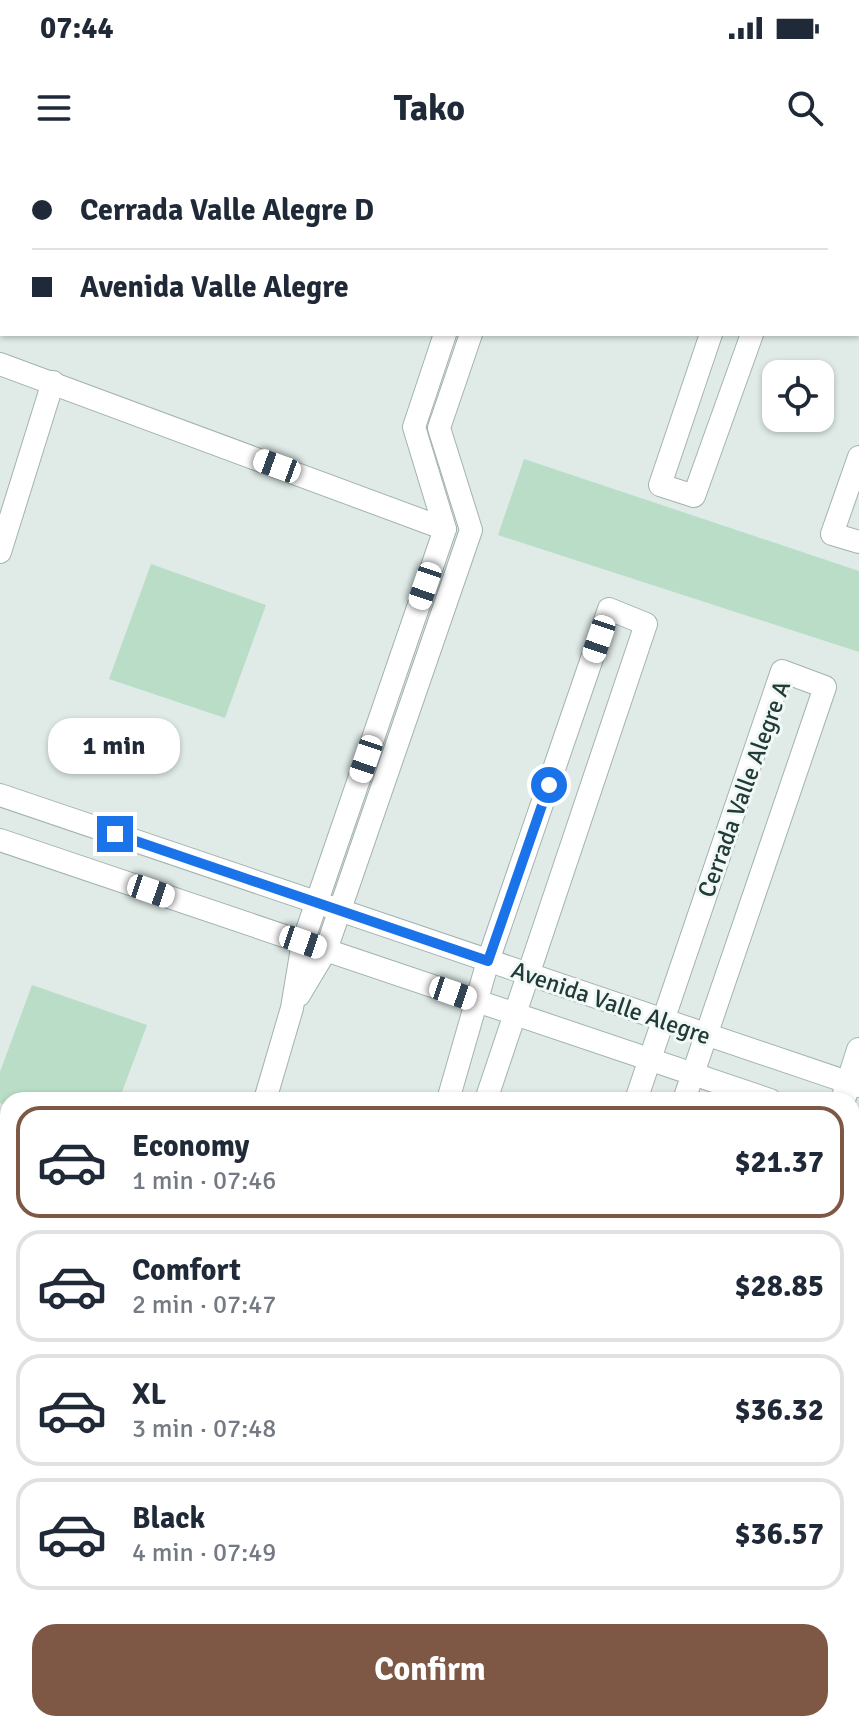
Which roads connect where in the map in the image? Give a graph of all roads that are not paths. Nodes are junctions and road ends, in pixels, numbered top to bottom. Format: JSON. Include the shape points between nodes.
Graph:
{"nodes":[{"id":1,"x":444,"y":336,"type":"edge"},
{"id":2,"x":470,"y":336,"type":"edge"},
{"id":3,"x":710,"y":336,"type":"edge"},
{"id":4,"x":751,"y":336,"type":"edge"},
{"id":5,"x":0,"y":364,"type":"edge"},
{"id":6,"x":53,"y":382,"type":"junction"},
{"id":7,"x":859,"y":457,"type":"edge"},
{"id":8,"x":445,"y":529,"type":"junction"},
{"id":9,"x":859,"y":542,"type":"edge"},
{"id":10,"x":0,"y":552,"type":"edge"},
{"id":11,"x":0,"y":795,"type":"edge"},
{"id":12,"x":0,"y":840,"type":"edge"},
{"id":13,"x":316,"y":903,"type":"junction"},
{"id":14,"x":339,"y":910,"type":"junction"},
{"id":15,"x":303,"y":942,"type":"junction"},
{"id":16,"x":326,"y":950,"type":"junction"},
{"id":17,"x":488,"y":961,"type":"junction"},
{"id":18,"x":527,"y":974,"type":"junction"},
{"id":19,"x":479,"y":1001,"type":"junction"},
{"id":20,"x":292,"y":1008,"type":"junction"},
{"id":21,"x":516,"y":1014,"type":"junction"},
{"id":22,"x":663,"y":1021,"type":"junction"},
{"id":23,"x":707,"y":1036,"type":"junction"},
{"id":24,"x":859,"y":1050,"type":"edge"},
{"id":25,"x":649,"y":1059,"type":"junction"},
{"id":26,"x":695,"y":1075,"type":"junction"},
{"id":27,"x":850,"y":1089,"type":"edge"},
{"id":28,"x":267,"y":1092,"type":"edge"},
{"id":29,"x":451,"y":1092,"type":"edge"},
{"id":30,"x":489,"y":1092,"type":"edge"},
{"id":31,"x":639,"y":1092,"type":"edge"},
{"id":32,"x":688,"y":1092,"type":"edge"},
{"id":33,"x":746,"y":1092,"type":"edge"}],
"edges":[{"from":1,"to":8,"type":"street","via":[[414,427]]},
{"from":2,"to":14,"type":"street","via":[[439,428],[471,530]]},
{"from":3,"to":4,"type":"street","via":[[660,485],[694,496]]},
{"from":5,"to":6,"type":"street"},
{"from":6,"to":8,"type":"street"},
{"from":6,"to":10,"type":"street"},
{"from":7,"to":9,"type":"street","via":[[832,534]]},
{"from":8,"to":13,"type":"street"},
{"from":11,"to":13,"type":"street","name":"Avenida Valle Alegre"},
{"from":12,"to":15,"type":"street","name":"Avenida Valle Alegre"},
{"from":13,"to":14,"type":"street","name":"Avenida Valle Alegre"},
{"from":13,"to":15,"type":"street"},
{"from":14,"to":16,"type":"street"},
{"from":14,"to":17,"type":"street","name":"Avenida Valle Alegre"},
{"from":15,"to":16,"type":"street","name":"Avenida Valle Alegre"},
{"from":15,"to":20,"type":"street"},
{"from":16,"to":19,"type":"street","name":"Avenida Valle Alegre"},
{"from":16,"to":20,"type":"street"},
{"from":17,"to":18,"type":"street","name":"Avenida Valle Alegre"},
{"from":17,"to":18,"type":"street","via":[[609,609],[646,624]]},
{"from":17,"to":19,"type":"street"},
{"from":18,"to":21,"type":"street"},
{"from":18,"to":22,"type":"street","name":"Avenida Valle Alegre"},
{"from":19,"to":21,"type":"street","name":"Avenida Valle Alegre"},
{"from":19,"to":29,"type":"street"},
{"from":20,"to":28,"type":"street"},
{"from":21,"to":25,"type":"street","name":"Avenida Valle Alegre"},
{"from":21,"to":30,"type":"street"},
{"from":22,"to":23,"type":"street","name":"Avenida Valle Alegre"},
{"from":22,"to":23,"type":"street","name":"Cerrada Valle Alegre A","via":[[782,671],[825,687]]},
{"from":22,"to":25,"type":"street"},
{"from":23,"to":26,"type":"street"},
{"from":23,"to":27,"type":"street","name":"Avenida Valle Alegre"},
{"from":24,"to":27,"type":"street"},
{"from":25,"to":26,"type":"street","name":"Avenida Valle Alegre"},
{"from":25,"to":31,"type":"street"},
{"from":26,"to":32,"type":"street"},
{"from":26,"to":33,"type":"street","name":"Avenida Valle Alegre"}]}
